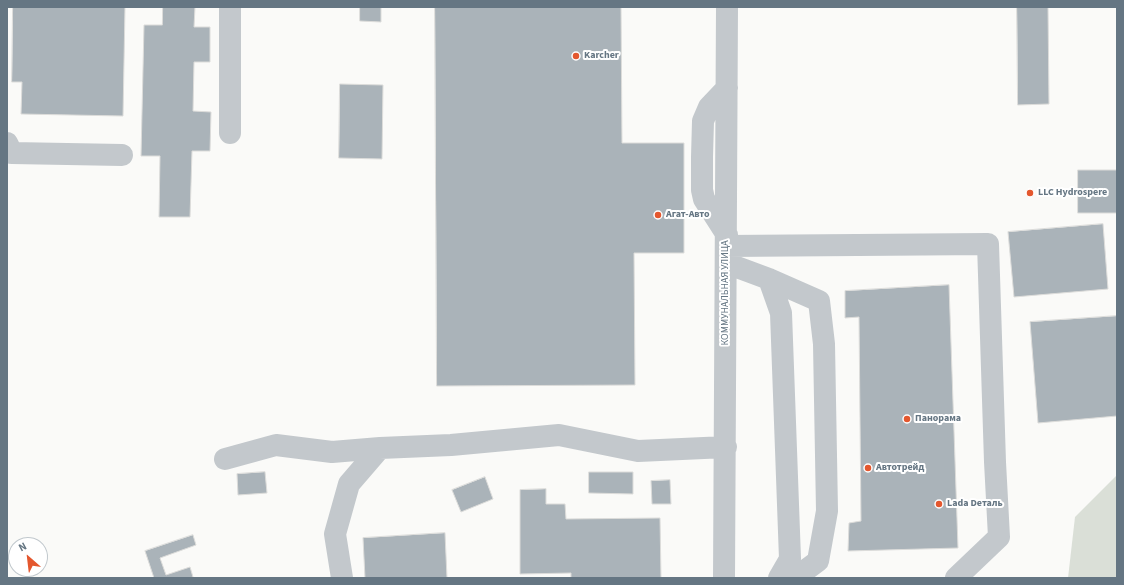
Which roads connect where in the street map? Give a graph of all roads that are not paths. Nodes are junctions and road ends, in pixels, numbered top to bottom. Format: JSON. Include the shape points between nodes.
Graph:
{"nodes":[{"id":1,"x":230,"y":7,"type":"edge"},
{"id":2,"x":727,"y":7,"type":"edge"},
{"id":3,"x":230,"y":133,"type":"dead end"},
{"id":4,"x":7,"y":143,"type":"edge"},
{"id":5,"x":122,"y":155,"type":"dead end"},
{"id":6,"x":726,"y":248,"type":"junction"},
{"id":7,"x":769,"y":279,"type":"junction"},
{"id":8,"x":726,"y":447,"type":"junction"},
{"id":9,"x":380,"y":448,"type":"junction"},
{"id":10,"x":225,"y":459,"type":"dead end"},
{"id":11,"x":342,"y":578,"type":"edge"},
{"id":12,"x":724,"y":578,"type":"edge"},
{"id":13,"x":779,"y":578,"type":"edge"},
{"id":14,"x":795,"y":578,"type":"edge"},
{"id":15,"x":956,"y":578,"type":"edge"}],
"edges":[{"from":1,"to":3,"type":"street"},
{"from":2,"to":6,"type":"street","name":"КОММУНАЛЬНАЯ УЛИЦА"},
{"from":4,"to":5,"type":"street","via":[[12,153]]},
{"from":6,"to":7,"type":"street"},
{"from":6,"to":8,"type":"street","name":"КОММУНАЛЬНАЯ УЛИЦА"},
{"from":6,"to":15,"type":"street","via":[[988,244],[999,537]]},
{"from":7,"to":13,"type":"street","via":[[781,314],[790,559]]},
{"from":7,"to":14,"type":"street","via":[[819,301],[824,344],[827,511],[818,561]]},
{"from":8,"to":9,"type":"street","via":[[638,451],[559,434],[451,445]]},
{"from":8,"to":12,"type":"street","name":"КОММУНАЛЬНАЯ УЛИЦА"},
{"from":9,"to":10,"type":"street","via":[[332,452],[276,445]]},
{"from":9,"to":11,"type":"street","via":[[349,484],[335,534]]}]}
